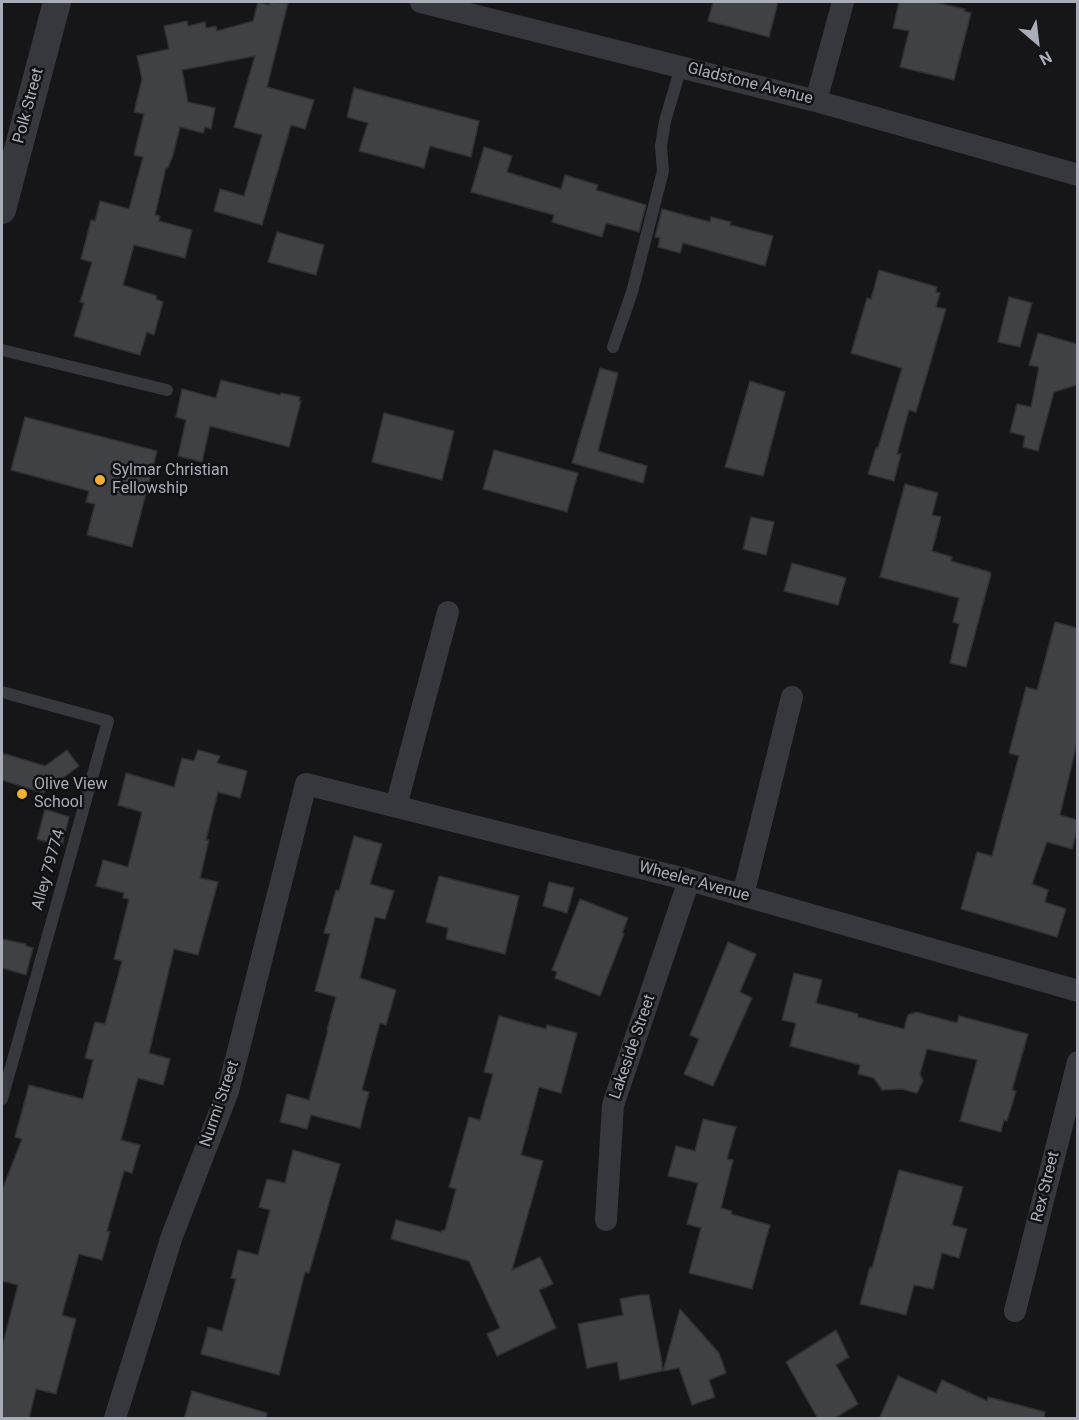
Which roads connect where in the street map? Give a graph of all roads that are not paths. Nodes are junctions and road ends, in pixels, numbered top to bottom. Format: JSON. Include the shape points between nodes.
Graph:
{"nodes":[{"id":1,"x":57,"y":2,"type":"edge"},
{"id":2,"x":421,"y":2,"type":"edge"},
{"id":3,"x":843,"y":2,"type":"edge"},
{"id":4,"x":681,"y":67,"type":"junction"},
{"id":5,"x":816,"y":101,"type":"junction"},
{"id":6,"x":1077,"y":175,"type":"edge"},
{"id":7,"x":2,"y":210,"type":"edge"},
{"id":8,"x":613,"y":347,"type":"dead end"},
{"id":9,"x":2,"y":350,"type":"edge"},
{"id":10,"x":166,"y":390,"type":"dead end"},
{"id":11,"x":448,"y":612,"type":"dead end"},
{"id":12,"x":2,"y":692,"type":"edge"},
{"id":13,"x":792,"y":697,"type":"dead end"},
{"id":14,"x":306,"y":784,"type":"joint"},
{"id":15,"x":396,"y":806,"type":"junction"},
{"id":16,"x":689,"y":880,"type":"junction"},
{"id":17,"x":743,"y":895,"type":"junction"},
{"id":18,"x":1077,"y":991,"type":"edge"},
{"id":19,"x":1077,"y":1062,"type":"edge"},
{"id":20,"x":2,"y":1099,"type":"edge"},
{"id":21,"x":606,"y":1220,"type":"dead end"},
{"id":22,"x":1015,"y":1311,"type":"dead end"},
{"id":23,"x":115,"y":1419,"type":"edge"}],
"edges":[{"from":1,"to":7,"type":"street","name":"Polk Street"},
{"from":2,"to":4,"type":"street","name":"Gladstone Avenue"},
{"from":3,"to":5,"type":"street"},
{"from":4,"to":5,"type":"street","name":"Gladstone Avenue"},
{"from":4,"to":8,"type":"lane","via":[[665,121],[663,171],[632,292]]},
{"from":5,"to":6,"type":"street","name":"Gladstone Avenue"},
{"from":9,"to":10,"type":"lane"},
{"from":11,"to":15,"type":"street"},
{"from":12,"to":20,"type":"lane","name":"Alley 79774","via":[[108,721]]},
{"from":13,"to":17,"type":"street"},
{"from":14,"to":15,"type":"street","name":"Wheeler Avenue"},
{"from":14,"to":23,"type":"street","name":"Nurmi Street","via":[[228,1091],[172,1236]]},
{"from":15,"to":16,"type":"street","name":"Wheeler Avenue"},
{"from":16,"to":17,"type":"street","name":"Wheeler Avenue"},
{"from":16,"to":21,"type":"street","name":"Lakeside Street","via":[[613,1105]]},
{"from":17,"to":18,"type":"street","name":"Wheeler Avenue"},
{"from":19,"to":22,"type":"street","name":"Rex Street"}]}
